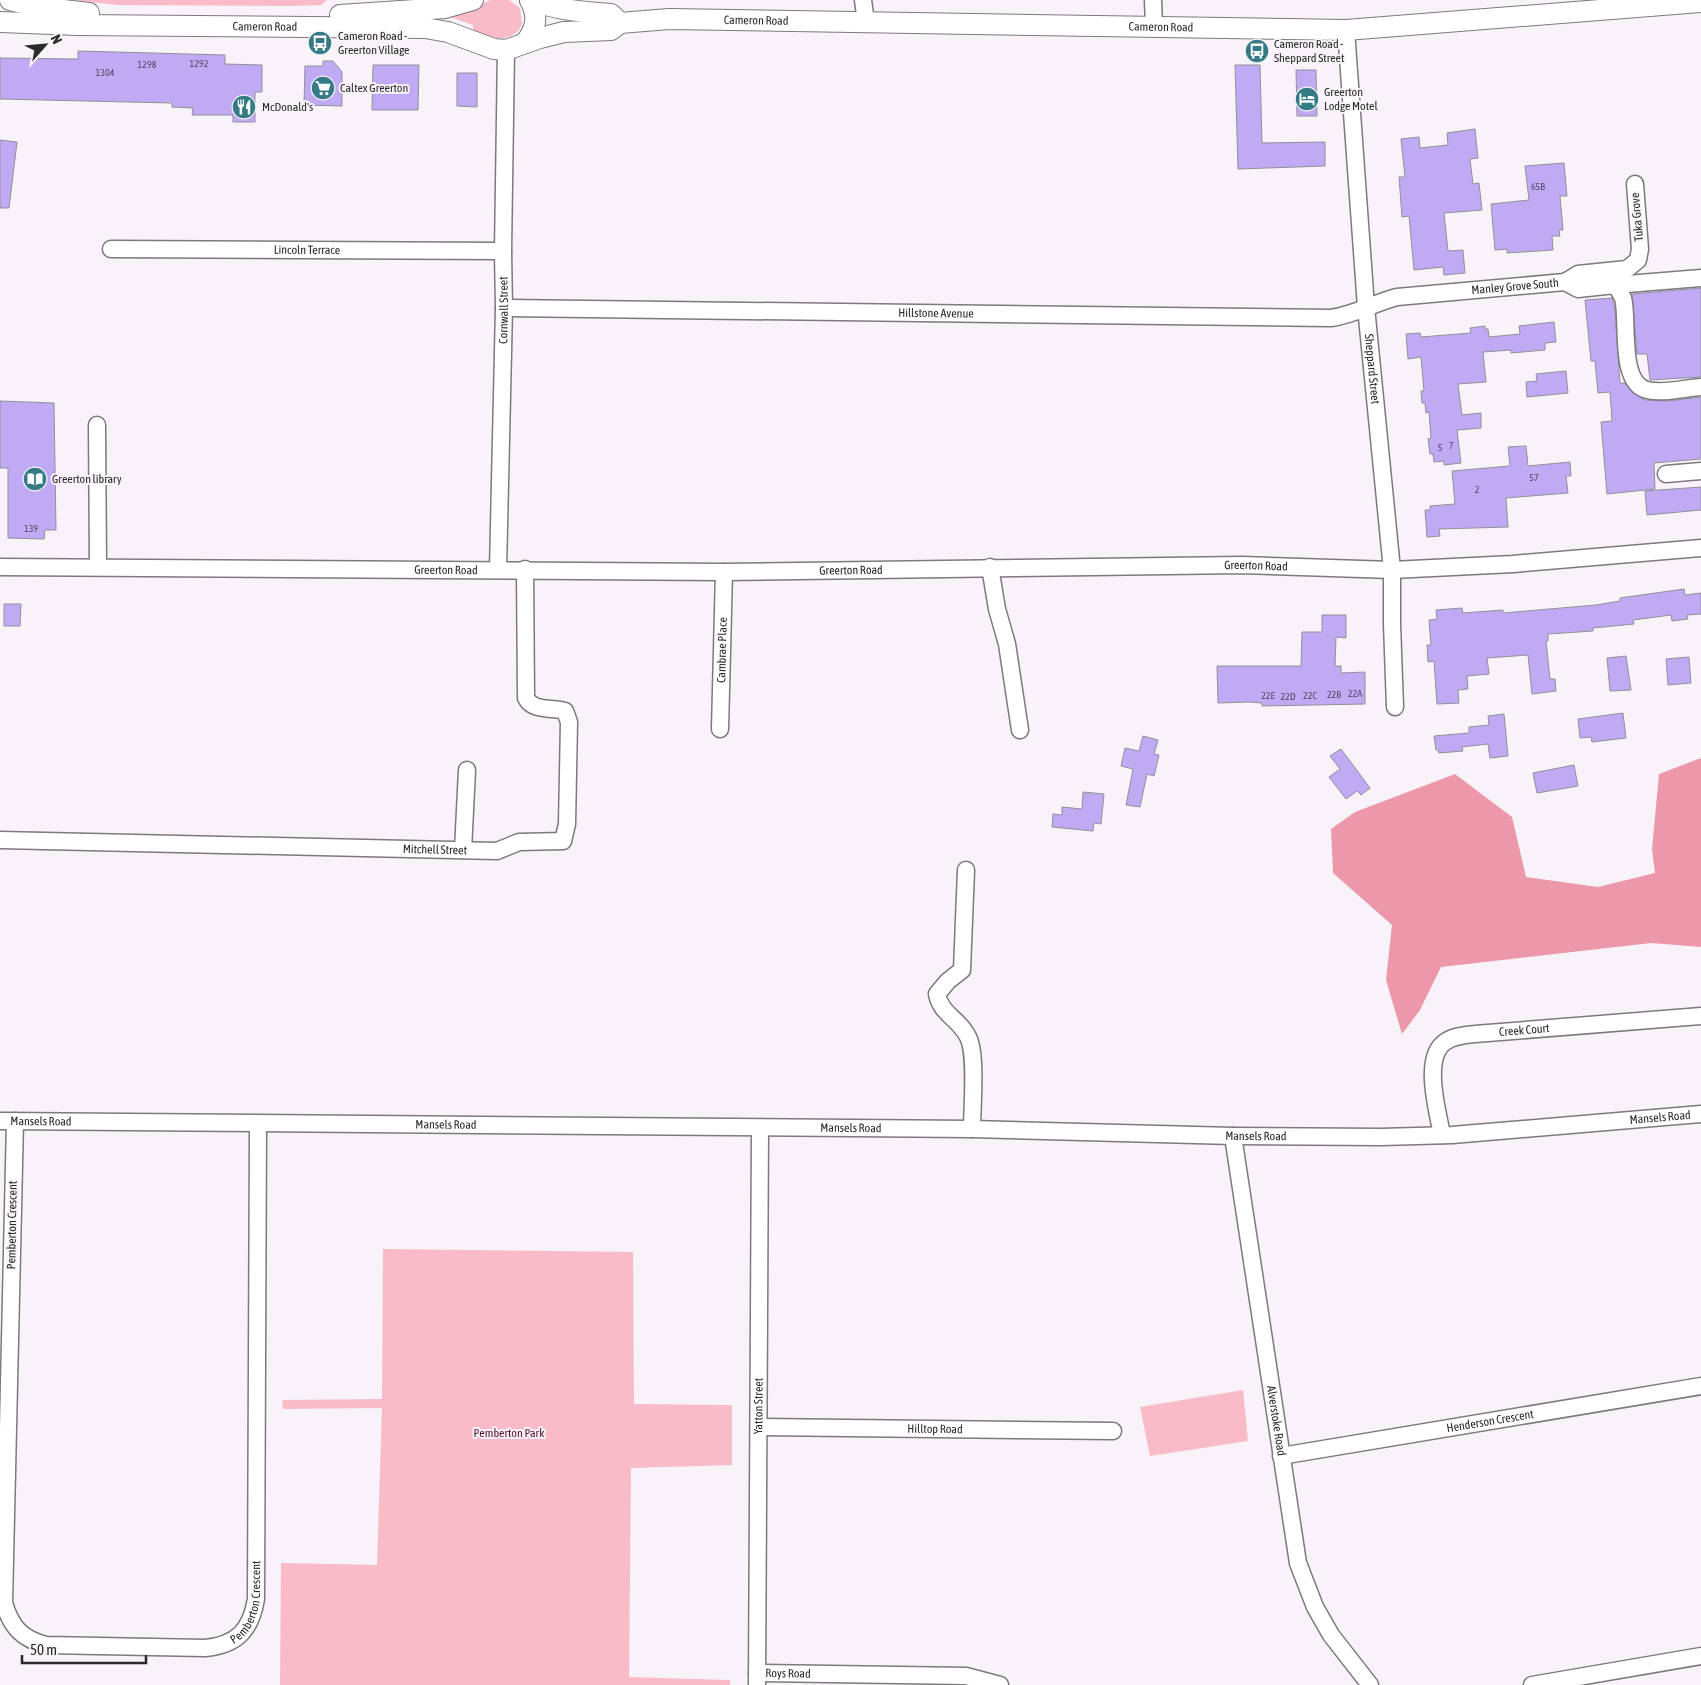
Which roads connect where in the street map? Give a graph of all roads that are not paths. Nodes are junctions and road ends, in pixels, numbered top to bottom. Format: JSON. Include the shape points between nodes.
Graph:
{"nodes":[{"id":1,"x":10,"y":0,"type":"edge"},
{"id":2,"x":473,"y":0,"type":"edge"},
{"id":3,"x":530,"y":0,"type":"edge"},
{"id":4,"x":863,"y":0,"type":"edge"},
{"id":5,"x":1153,"y":0,"type":"edge"},
{"id":6,"x":1701,"y":2,"type":"edge"},
{"id":7,"x":0,"y":22,"type":"edge"},
{"id":8,"x":866,"y":22,"type":"junction"},
{"id":9,"x":620,"y":23,"type":"junction"},
{"id":10,"x":1154,"y":27,"type":"junction"},
{"id":11,"x":1346,"y":30,"type":"junction"},
{"id":12,"x":525,"y":43,"type":"junction"},
{"id":13,"x":506,"y":50,"type":"junction"},
{"id":14,"x":1635,"y":184,"type":"dead end"},
{"id":15,"x":111,"y":248,"type":"dead end"},
{"id":16,"x":503,"y":251,"type":"junction"},
{"id":17,"x":1701,"y":278,"type":"edge"},
{"id":18,"x":1565,"y":282,"type":"junction"},
{"id":19,"x":1615,"y":285,"type":"junction"},
{"id":20,"x":1366,"y":307,"type":"junction"},
{"id":21,"x":504,"y":308,"type":"junction"},
{"id":22,"x":1701,"y":387,"type":"edge"},
{"id":23,"x":97,"y":425,"type":"dead end"},
{"id":24,"x":1701,"y":471,"type":"edge"},
{"id":25,"x":1666,"y":474,"type":"dead end"},
{"id":26,"x":1701,"y":548,"type":"edge"},
{"id":27,"x":0,"y":567,"type":"edge"},
{"id":28,"x":98,"y":567,"type":"junction"},
{"id":29,"x":990,"y":567,"type":"junction"},
{"id":30,"x":526,"y":569,"type":"junction"},
{"id":31,"x":498,"y":570,"type":"junction"},
{"id":32,"x":1392,"y":570,"type":"junction"},
{"id":33,"x":724,"y":572,"type":"junction"},
{"id":34,"x":1396,"y":707,"type":"dead end"},
{"id":35,"x":720,"y":729,"type":"dead end"},
{"id":36,"x":1020,"y":730,"type":"dead end"},
{"id":37,"x":468,"y":770,"type":"dead end"},
{"id":38,"x":0,"y":840,"type":"edge"},
{"id":39,"x":463,"y":850,"type":"junction"},
{"id":40,"x":966,"y":870,"type":"dead end"},
{"id":41,"x":1701,"y":1016,"type":"edge"},
{"id":42,"x":1701,"y":1114,"type":"edge"},
{"id":43,"x":7,"y":1121,"type":"edge"},
{"id":44,"x":258,"y":1125,"type":"junction"},
{"id":45,"x":760,"y":1128,"type":"junction"},
{"id":46,"x":972,"y":1129,"type":"junction"},
{"id":47,"x":1233,"y":1136,"type":"junction"},
{"id":48,"x":1442,"y":1136,"type":"junction"},
{"id":49,"x":1701,"y":1386,"type":"edge"},
{"id":50,"x":759,"y":1427,"type":"junction"},
{"id":51,"x":1113,"y":1431,"type":"dead end"},
{"id":52,"x":1281,"y":1456,"type":"junction"},
{"id":53,"x":1701,"y":1656,"type":"edge"},
{"id":54,"x":757,"y":1679,"type":"edge"},
{"id":55,"x":1000,"y":1685,"type":"edge"},
{"id":56,"x":1370,"y":1685,"type":"edge"},
{"id":57,"x":1532,"y":1685,"type":"edge"}],
"edges":[{"from":1,"to":2,"type":"main road","name":"Cameron Road","via":[[101,14],[288,16],[445,8]]},
{"from":3,"to":9,"type":"main road","name":"Cameron Road","via":[[576,12],[611,14]]},
{"from":3,"to":12,"type":"main road","name":"Cameron Road","via":[[536,20],[534,32]]},
{"from":4,"to":8,"type":"street"},
{"from":5,"to":10,"type":"street"},
{"from":6,"to":11,"type":"main road","name":"Cameron Road"},
{"from":7,"to":13,"type":"main road","name":"Cameron Road","via":[[425,28]]},
{"from":8,"to":9,"type":"main road","name":"Cameron Road","via":[[669,19]]},
{"from":8,"to":10,"type":"main road","name":"Cameron Road"},
{"from":9,"to":12,"type":"main road","name":"Cameron Road","via":[[612,30],[564,32]]},
{"from":10,"to":11,"type":"main road","name":"Cameron Road"},
{"from":11,"to":20,"type":"street","name":"Sheppard Street"},
{"from":12,"to":13,"type":"main road","name":"Cameron Road"},
{"from":13,"to":16,"type":"street","name":"Cornwall Street"},
{"from":14,"to":18,"type":"street","name":"Tuka Grove","via":[[1638,260],[1627,269],[1578,274]]},
{"from":15,"to":16,"type":"street","name":"Lincoln Terrace"},
{"from":16,"to":21,"type":"street","name":"Cornwall Street"},
{"from":17,"to":19,"type":"street","name":"Manley Grove South"},
{"from":18,"to":19,"type":"street","name":"Manley Grove South","via":[[1578,290]]},
{"from":18,"to":20,"type":"street","name":"Manley Grove South","via":[[1397,297]]},
{"from":19,"to":22,"type":"street","via":[[1623,298],[1629,369],[1644,390]]},
{"from":20,"to":21,"type":"street","name":"Hillstone Avenue","via":[[1331,318]]},
{"from":20,"to":32,"type":"street","name":"Sheppard Street"},
{"from":21,"to":31,"type":"street","name":"Cornwall Street"},
{"from":23,"to":28,"type":"street"},
{"from":24,"to":25,"type":"street"},
{"from":26,"to":32,"type":"street","name":"Greerton Road","via":[[1513,564]]},
{"from":27,"to":28,"type":"street","name":"Greerton Road"},
{"from":28,"to":31,"type":"street","name":"Greerton Road"},
{"from":29,"to":32,"type":"street","name":"Greerton Road","via":[[1242,565]]},
{"from":29,"to":33,"type":"street","name":"Greerton Road"},
{"from":29,"to":36,"type":"street","via":[[1007,644]]},
{"from":30,"to":31,"type":"street","name":"Greerton Road"},
{"from":30,"to":33,"type":"street","name":"Greerton Road"},
{"from":30,"to":39,"type":"street","name":"Mitchell Street","via":[[526,698],[543,709],[565,711],[569,722],[565,836],[558,843],[519,842],[497,851]]},
{"from":32,"to":34,"type":"street","name":"Sheppard Street"},
{"from":33,"to":35,"type":"street","name":"Cambrae Place"},
{"from":37,"to":39,"type":"street"},
{"from":38,"to":39,"type":"street","name":"Mitchell Street"},
{"from":40,"to":46,"type":"street","via":[[962,970],[937,994],[942,1009],[962,1027],[972,1045]]},
{"from":41,"to":48,"type":"street","name":"Creek Court","via":[[1451,1038],[1443,1042],[1433,1059]]},
{"from":42,"to":48,"type":"street","name":"Mansels Road"},
{"from":43,"to":44,"type":"street","name":"Mansels Road"},
{"from":43,"to":44,"type":"street","name":"Pemberton Crescent","via":[[4,1603],[7,1614],[11,1624],[25,1638],[46,1645],[195,1648],[216,1647],[236,1639],[250,1622],[256,1598]]},
{"from":44,"to":45,"type":"street","name":"Mansels Road","via":[[424,1123]]},
{"from":45,"to":46,"type":"street","name":"Mansels Road"},
{"from":45,"to":50,"type":"street","name":"Yatton Street"},
{"from":46,"to":47,"type":"street","name":"Mansels Road"},
{"from":47,"to":48,"type":"street","name":"Mansels Road"},
{"from":47,"to":52,"type":"street","name":"Alverstoke Road"},
{"from":49,"to":52,"type":"street","name":"Henderson Crescent"},
{"from":50,"to":51,"type":"street","name":"Hilltop Road"},
{"from":50,"to":54,"type":"street","name":"Yatton Street"},
{"from":52,"to":56,"type":"street","name":"Alverstoke Road","via":[[1301,1572],[1323,1621]]},
{"from":53,"to":57,"type":"street"},
{"from":54,"to":55,"type":"street","name":"Roys Road","via":[[966,1676]]}]}
